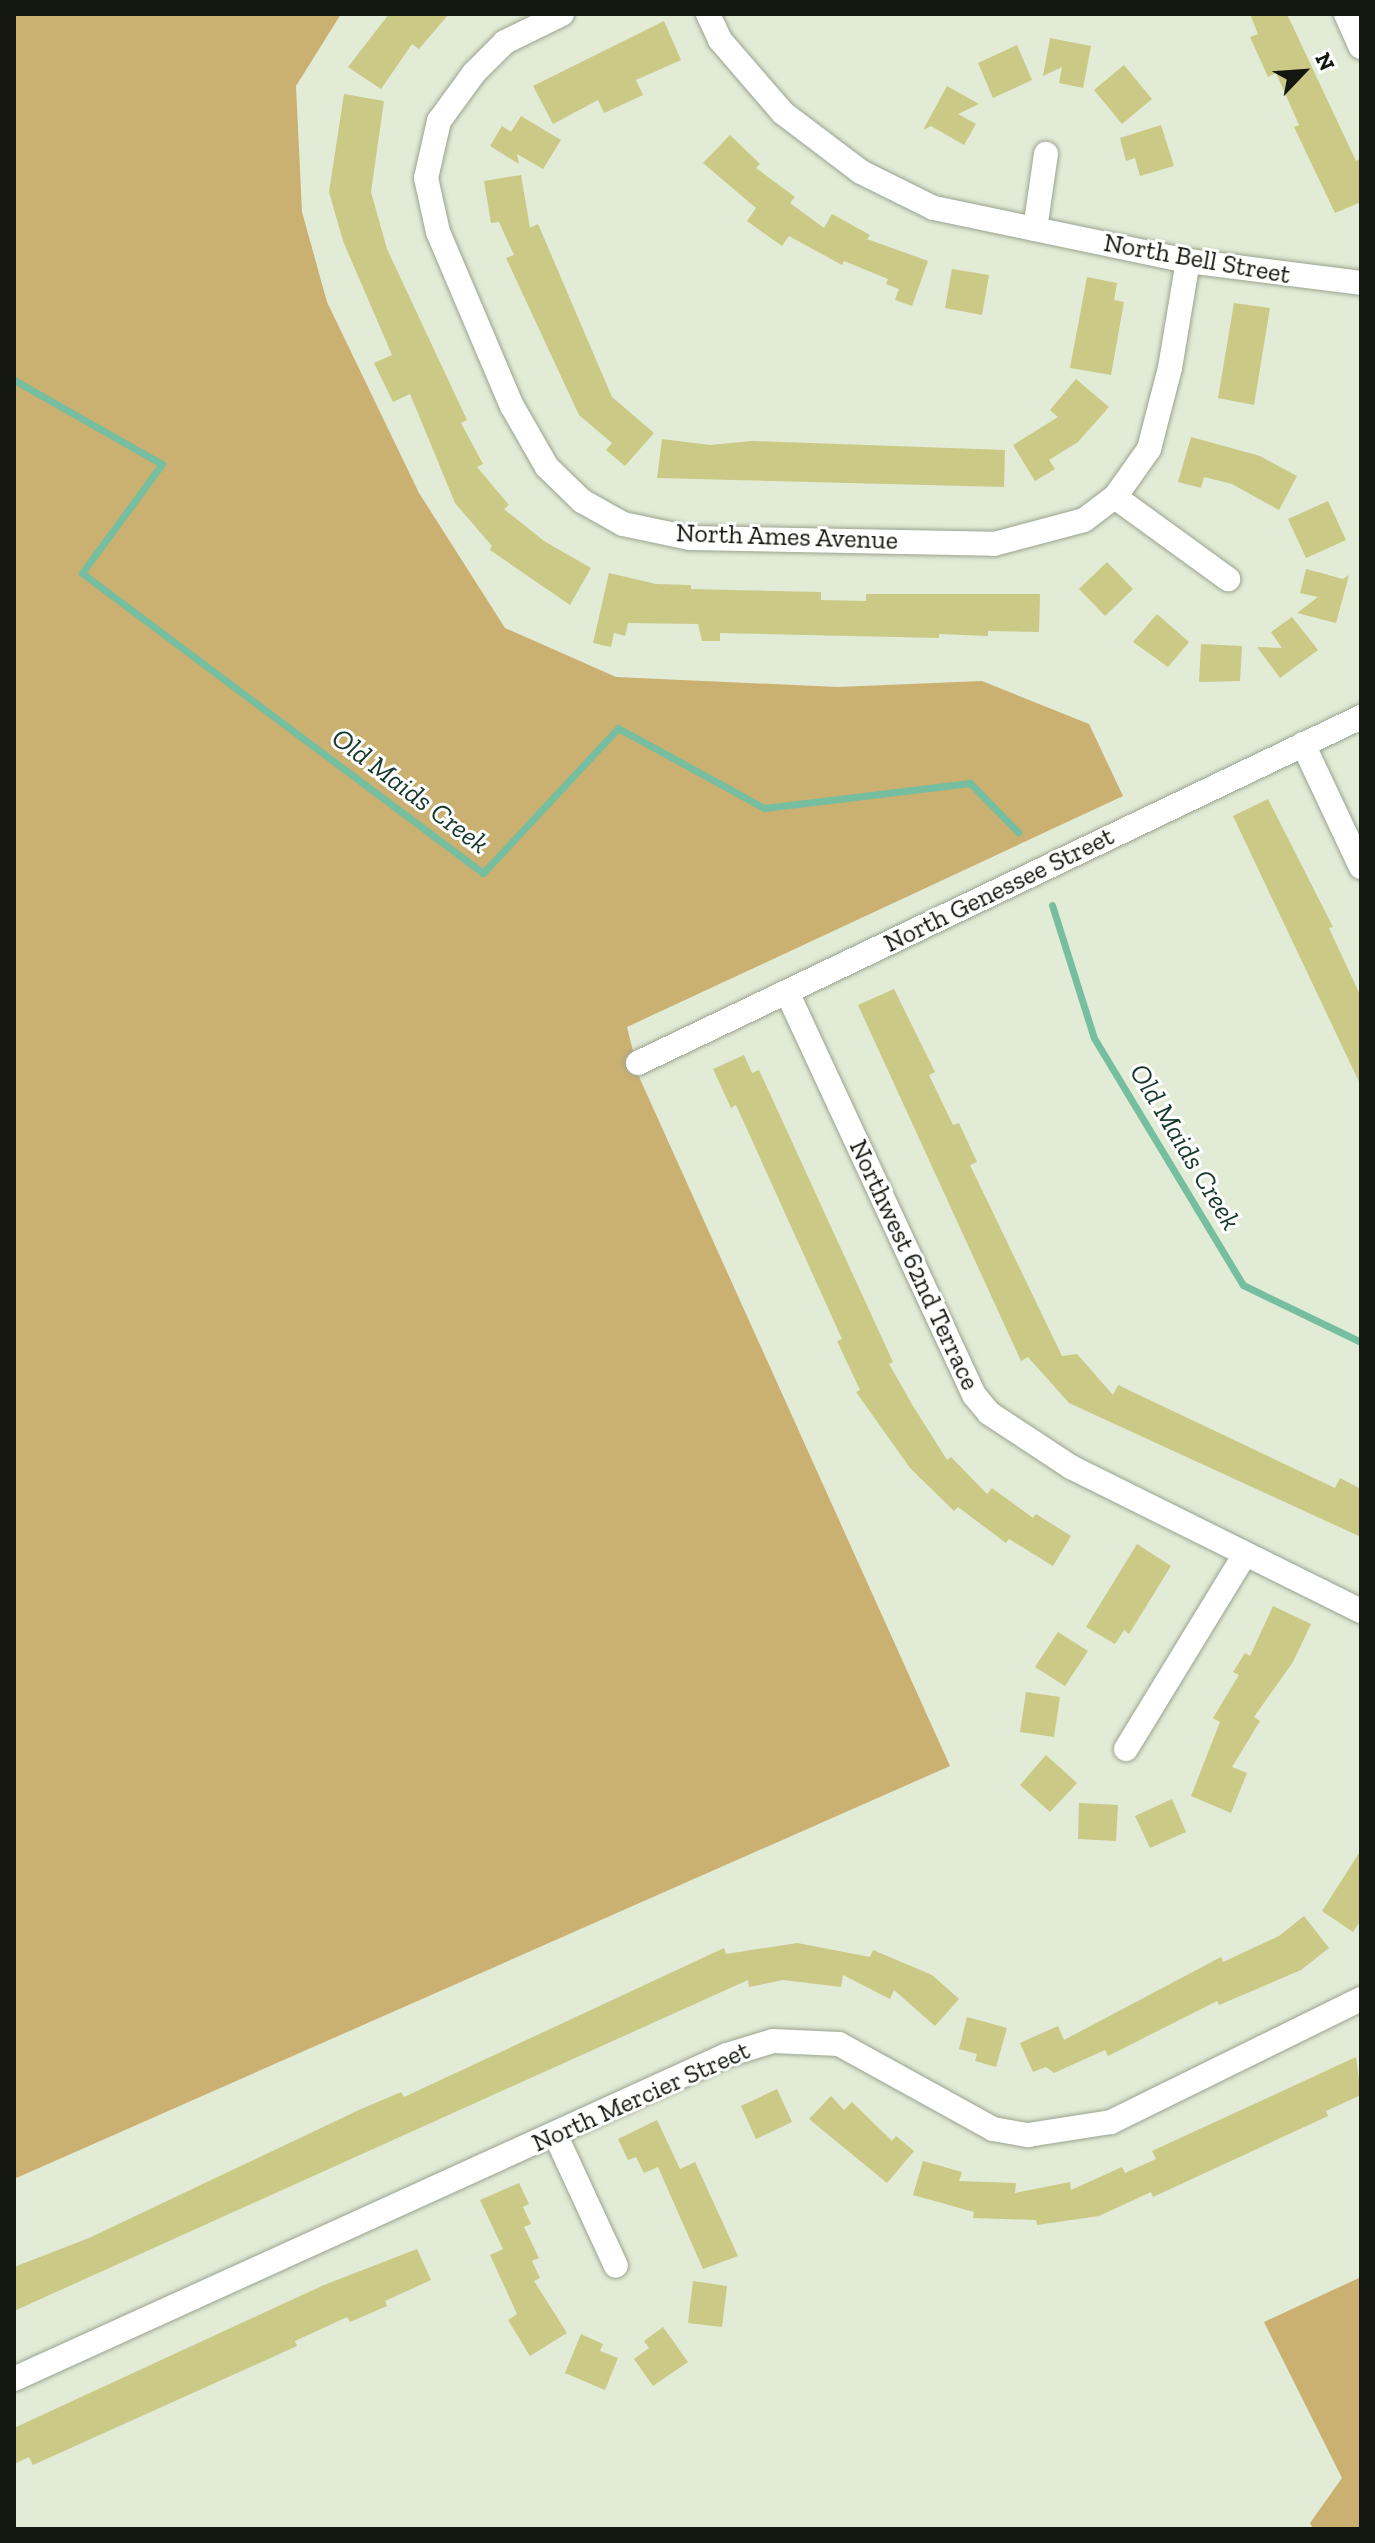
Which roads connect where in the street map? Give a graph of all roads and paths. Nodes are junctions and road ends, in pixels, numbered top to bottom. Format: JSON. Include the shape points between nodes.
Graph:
{"nodes":[{"id":1,"x":562,"y":14,"type":"edge"},
{"id":2,"x":708,"y":14,"type":"edge"},
{"id":3,"x":1346,"y":14,"type":"edge"},
{"id":4,"x":1361,"y":47,"type":"edge"},
{"id":5,"x":1046,"y":154,"type":"dead end"},
{"id":6,"x":1035,"y":229,"type":"junction"},
{"id":7,"x":1188,"y":261,"type":"junction"},
{"id":8,"x":1361,"y":283,"type":"edge"},
{"id":9,"x":1115,"y":497,"type":"junction"},
{"id":10,"x":1228,"y":579,"type":"dead end"},
{"id":11,"x":1361,"y":717,"type":"edge"},
{"id":12,"x":1303,"y":744,"type":"junction"},
{"id":13,"x":1361,"y":867,"type":"edge"},
{"id":14,"x":787,"y":992,"type":"junction"},
{"id":15,"x":638,"y":1063,"type":"dead end"},
{"id":16,"x":1245,"y":1554,"type":"junction"},
{"id":17,"x":1361,"y":1611,"type":"edge"},
{"id":18,"x":1126,"y":1749,"type":"dead end"},
{"id":19,"x":1361,"y":1999,"type":"edge"},
{"id":20,"x":555,"y":2134,"type":"junction"},
{"id":21,"x":616,"y":2266,"type":"dead end"},
{"id":22,"x":14,"y":2379,"type":"edge"}],
"edges":[{"from":1,"to":9,"type":"street","name":"North Ames Avenue","via":[[505,42],[474,73],[439,121],[426,178],[438,232],[512,406],[547,467],[582,501],[623,524],[690,538],[994,544],[1084,520]]},
{"from":2,"to":6,"type":"street","name":"North Bell Street","via":[[720,40],[775,105],[861,172],[934,208]]},
{"from":3,"to":4,"type":"street"},
{"from":5,"to":6,"type":"street"},
{"from":6,"to":7,"type":"street","name":"North Bell Street"},
{"from":7,"to":8,"type":"street","name":"North Bell Street"},
{"from":7,"to":9,"type":"street","via":[[1170,368],[1149,449]]},
{"from":9,"to":10,"type":"street"},
{"from":11,"to":12,"type":"street","name":"North Genessee Street"},
{"from":12,"to":13,"type":"street"},
{"from":12,"to":14,"type":"street","name":"North Genessee Street"},
{"from":14,"to":15,"type":"street","name":"North Genessee Street"},
{"from":14,"to":16,"type":"street","name":"Northwest 62nd Terrace","via":[[974,1395],[1007,1429],[1036,1448]]},
{"from":16,"to":17,"type":"street","name":"Northwest 62nd Terrace"},
{"from":16,"to":18,"type":"street"},
{"from":19,"to":20,"type":"street","name":"North Mercier Street","via":[[1087,2129],[1028,2135],[993,2129],[839,2044],[792,2040],[727,2055]]},
{"from":20,"to":21,"type":"street"},
{"from":20,"to":22,"type":"street","name":"North Mercier Street"}]}
